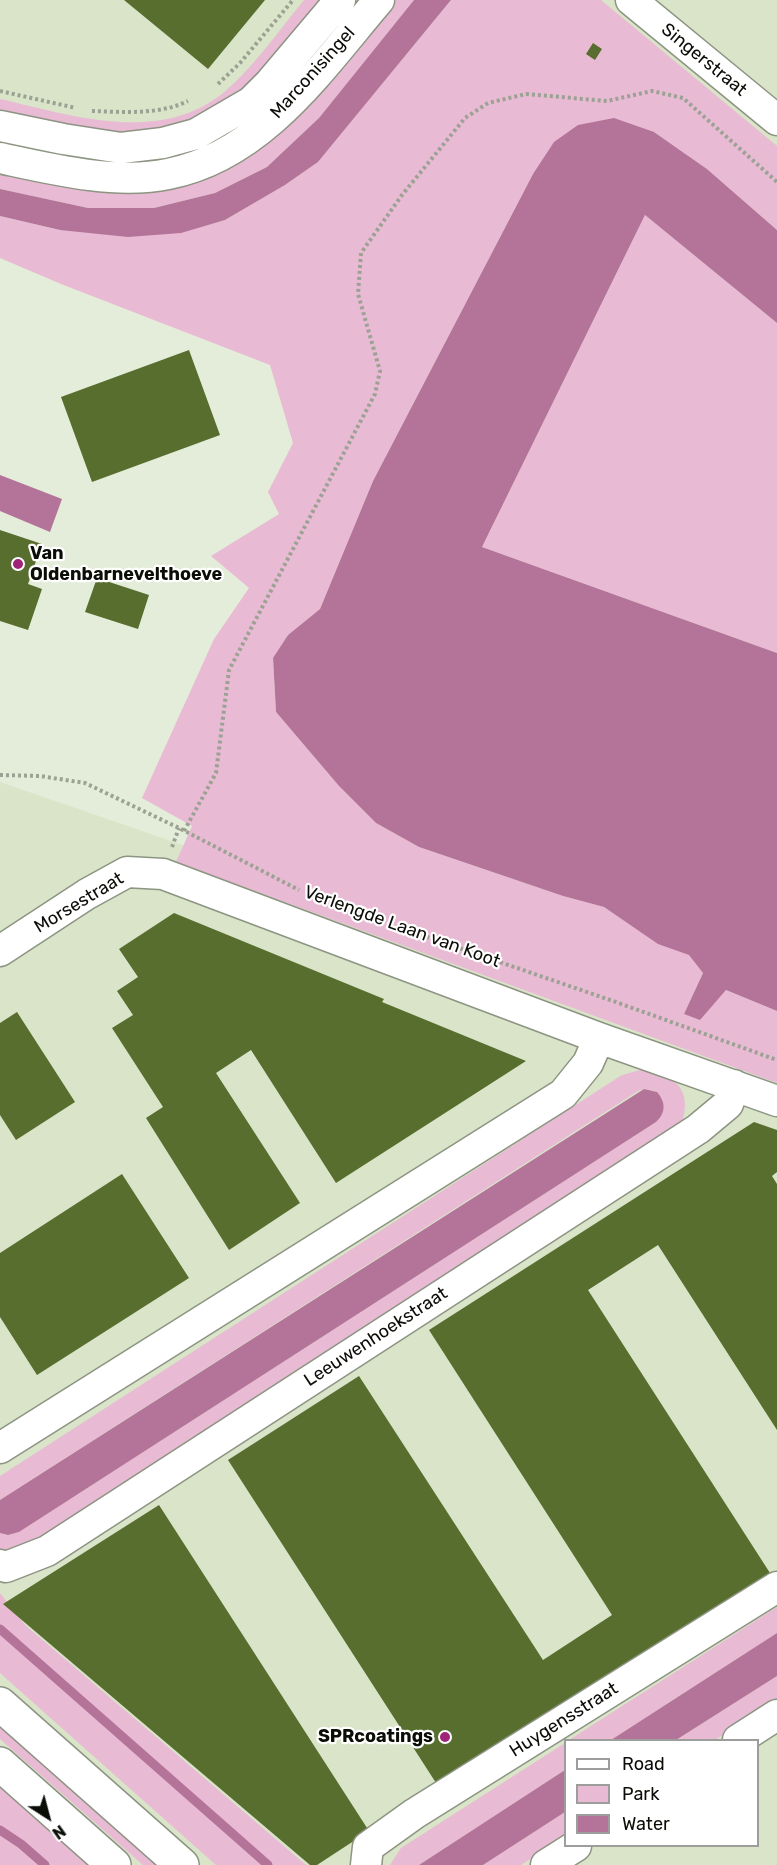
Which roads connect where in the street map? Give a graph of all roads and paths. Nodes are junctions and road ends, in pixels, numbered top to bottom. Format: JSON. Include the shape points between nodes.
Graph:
{"nodes":[{"id":1,"x":293,"y":0,"type":"edge"},
{"id":2,"x":340,"y":0,"type":"edge"},
{"id":3,"x":379,"y":0,"type":"edge"},
{"id":4,"x":631,"y":0,"type":"edge"},
{"id":5,"x":213,"y":89,"type":"dead end"},
{"id":6,"x":0,"y":91,"type":"edge"},
{"id":7,"x":195,"y":97,"type":"dead end"},
{"id":8,"x":77,"y":108,"type":"dead end"},
{"id":9,"x":88,"y":110,"type":"dead end"},
{"id":10,"x":777,"y":120,"type":"edge"},
{"id":11,"x":0,"y":126,"type":"edge"},
{"id":12,"x":0,"y":158,"type":"edge"},
{"id":13,"x":777,"y":182,"type":"edge"},
{"id":14,"x":0,"y":775,"type":"edge"},
{"id":15,"x":184,"y":831,"type":"junction"},
{"id":16,"x":164,"y":874,"type":"joint"},
{"id":17,"x":305,"y":894,"type":"dead end"},
{"id":18,"x":393,"y":926,"type":"dead end"},
{"id":19,"x":0,"y":951,"type":"edge"},
{"id":20,"x":599,"y":1038,"type":"junction"},
{"id":21,"x":777,"y":1060,"type":"edge"},
{"id":22,"x":734,"y":1085,"type":"junction"},
{"id":23,"x":777,"y":1101,"type":"edge"},
{"id":24,"x":0,"y":1448,"type":"edge"},
{"id":25,"x":0,"y":1565,"type":"edge"},
{"id":26,"x":777,"y":1587,"type":"edge"},
{"id":27,"x":0,"y":1704,"type":"edge"},
{"id":28,"x":777,"y":1715,"type":"edge"},
{"id":29,"x":740,"y":1739,"type":"edge"},
{"id":30,"x":0,"y":1764,"type":"edge"},
{"id":31,"x":573,"y":1847,"type":"edge"},
{"id":32,"x":114,"y":1865,"type":"edge"},
{"id":33,"x":182,"y":1865,"type":"edge"},
{"id":34,"x":366,"y":1865,"type":"edge"},
{"id":35,"x":546,"y":1865,"type":"edge"}],
"edges":[{"from":1,"to":5,"type":"path"},
{"from":2,"to":11,"type":"street","name":"Marconisingel","via":[[251,102],[196,134],[121,148]]},
{"from":3,"to":12,"type":"street","name":"Marconisingel","via":[[277,116],[242,142],[199,166],[166,175],[122,177],[66,172]]},
{"from":4,"to":10,"type":"street","name":"Singerstraat"},
{"from":6,"to":8,"type":"path"},
{"from":7,"to":9,"type":"path","via":[[178,105],[134,112]]},
{"from":13,"to":15,"type":"path","via":[[683,98],[652,91],[607,101],[526,94],[488,103],[465,118],[361,253],[358,294],[380,371],[375,394],[229,670],[216,773]]},
{"from":14,"to":15,"type":"path","name":"Verlengde Laan van Koot","via":[[85,783]]},
{"from":15,"to":17,"type":"path","name":"Verlengde Laan van Koot"},
{"from":16,"to":19,"type":"street","name":"Morsestraat","via":[[127,872]]},
{"from":16,"to":20,"type":"street","name":"Verlengde Laan van Koot"},
{"from":18,"to":21,"type":"path","name":"Verlengde Laan van Koot"},
{"from":20,"to":22,"type":"street","name":"Verlengde Laan van Koot"},
{"from":20,"to":24,"type":"street","via":[[588,1063],[563,1094]]},
{"from":22,"to":23,"type":"street","name":"Verlengde Laan van Koot"},
{"from":22,"to":25,"type":"street","name":"Leeuwenhoekstraat","via":[[728,1104],[698,1129],[47,1551],[6,1567]]},
{"from":26,"to":34,"type":"street","name":"Huygensstraat","via":[[414,1814],[368,1847]]},
{"from":27,"to":33,"type":"main road"},
{"from":28,"to":29,"type":"street"},
{"from":30,"to":32,"type":"main road"},
{"from":31,"to":35,"type":"street"}]}
